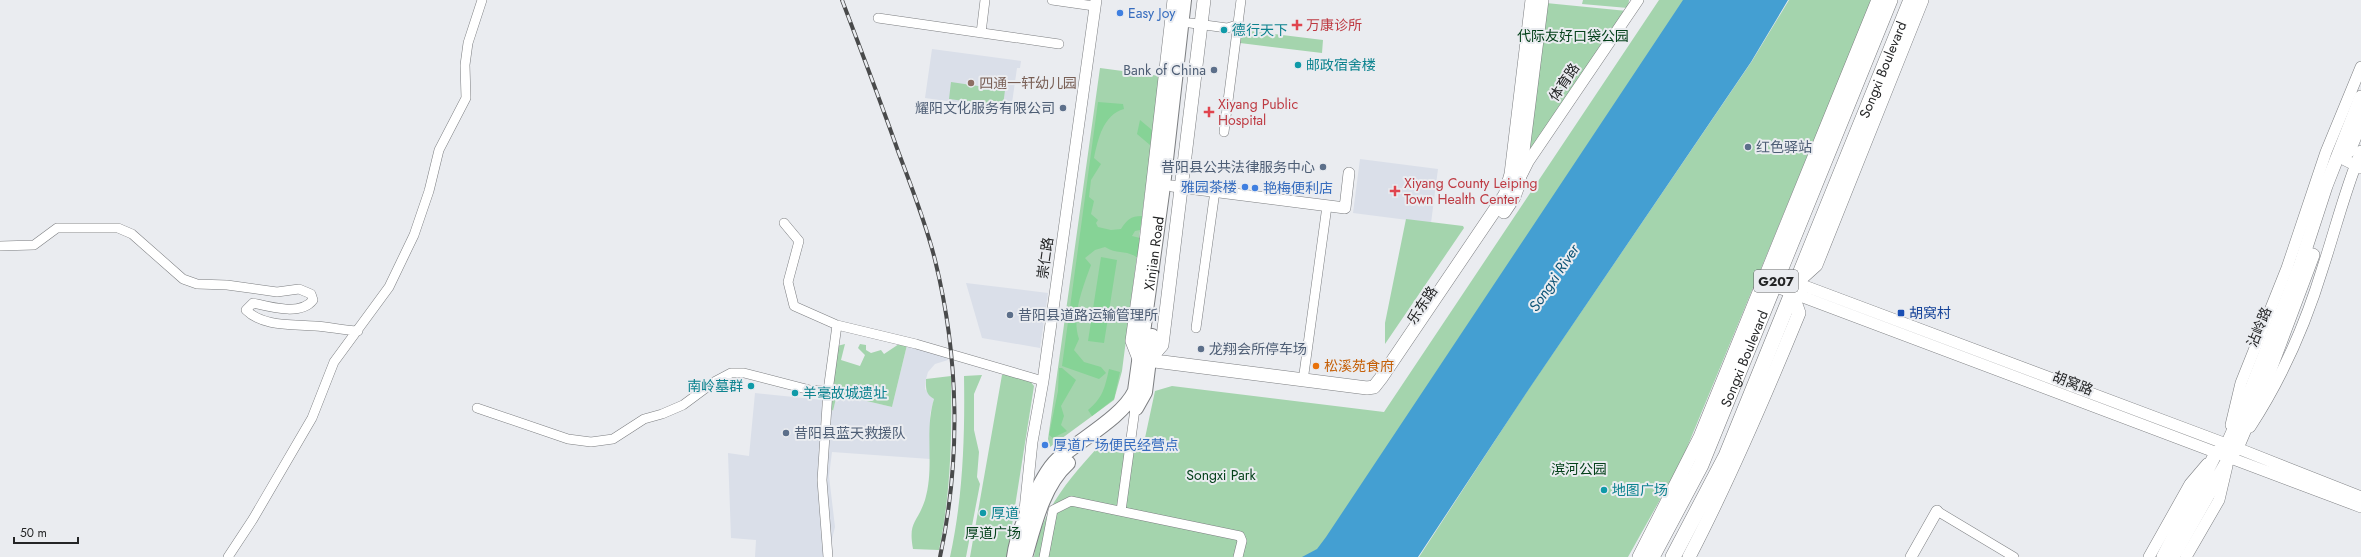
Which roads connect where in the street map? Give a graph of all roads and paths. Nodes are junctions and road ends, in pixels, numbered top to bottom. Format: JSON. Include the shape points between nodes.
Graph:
{"nodes":[{"id":1,"x":482,"y":0,"type":"edge"},
{"id":2,"x":985,"y":0,"type":"edge"},
{"id":3,"x":1052,"y":0,"type":"edge"},
{"id":4,"x":1174,"y":0,"type":"edge"},
{"id":5,"x":1184,"y":0,"type":"edge"},
{"id":6,"x":1194,"y":0,"type":"edge"},
{"id":7,"x":1204,"y":0,"type":"edge"},
{"id":8,"x":1240,"y":0,"type":"edge"},
{"id":9,"x":1532,"y":0,"type":"edge"},
{"id":10,"x":1542,"y":0,"type":"edge"},
{"id":11,"x":1638,"y":0,"type":"edge"},
{"id":12,"x":1878,"y":0,"type":"edge"},
{"id":13,"x":1890,"y":0,"type":"edge"},
{"id":14,"x":1911,"y":0,"type":"edge"},
{"id":15,"x":1922,"y":0,"type":"edge"},
{"id":16,"x":1095,"y":3,"type":"edge"},
{"id":17,"x":878,"y":18,"type":"dead end"},
{"id":18,"x":1196,"y":24,"type":"junction"},
{"id":19,"x":1237,"y":25,"type":"junction"},
{"id":20,"x":981,"y":33,"type":"junction"},
{"id":21,"x":1059,"y":44,"type":"dead end"},
{"id":22,"x":2361,"y":67,"type":"edge"},
{"id":23,"x":1851,"y":83,"type":"junction"},
{"id":24,"x":2361,"y":97,"type":"edge"},
{"id":25,"x":2358,"y":119,"type":"edge"},
{"id":26,"x":1224,"y":132,"type":"dead end"},
{"id":27,"x":2361,"y":152,"type":"edge"},
{"id":28,"x":2354,"y":165,"type":"edge"},
{"id":29,"x":1349,"y":172,"type":"dead end"},
{"id":30,"x":1519,"y":183,"type":"junction"},
{"id":31,"x":1176,"y":186,"type":"junction"},
{"id":32,"x":1215,"y":191,"type":"junction"},
{"id":33,"x":1327,"y":206,"type":"junction"},
{"id":34,"x":784,"y":222,"type":"dead end"},
{"id":35,"x":0,"y":246,"type":"edge"},
{"id":36,"x":1776,"y":281,"type":"junction"},
{"id":37,"x":1794,"y":288,"type":"junction"},
{"id":38,"x":837,"y":325,"type":"junction"},
{"id":39,"x":1196,"y":328,"type":"dead end"},
{"id":40,"x":358,"y":331,"type":"junction"},
{"id":41,"x":1144,"y":364,"type":"junction"},
{"id":42,"x":1043,"y":381,"type":"junction"},
{"id":43,"x":1303,"y":381,"type":"junction"},
{"id":44,"x":828,"y":391,"type":"junction"},
{"id":45,"x":476,"y":408,"type":"dead end"},
{"id":46,"x":1135,"y":409,"type":"junction"},
{"id":47,"x":2231,"y":450,"type":"junction"},
{"id":48,"x":2216,"y":453,"type":"junction"},
{"id":49,"x":2361,"y":497,"type":"edge"},
{"id":50,"x":2361,"y":507,"type":"edge"},
{"id":51,"x":1121,"y":511,"type":"junction"},
{"id":52,"x":1938,"y":511,"type":"joint"},
{"id":53,"x":1024,"y":521,"type":"junction"},
{"id":54,"x":228,"y":557,"type":"edge"},
{"id":55,"x":828,"y":557,"type":"edge"},
{"id":56,"x":1014,"y":557,"type":"edge"},
{"id":57,"x":1025,"y":557,"type":"edge"},
{"id":58,"x":1044,"y":557,"type":"edge"},
{"id":59,"x":1238,"y":557,"type":"edge"},
{"id":60,"x":1639,"y":557,"type":"edge"},
{"id":61,"x":1652,"y":557,"type":"edge"},
{"id":62,"x":1674,"y":557,"type":"edge"},
{"id":63,"x":1689,"y":557,"type":"edge"},
{"id":64,"x":1911,"y":557,"type":"edge"},
{"id":65,"x":2014,"y":557,"type":"edge"},
{"id":66,"x":2149,"y":557,"type":"edge"},
{"id":67,"x":2163,"y":557,"type":"edge"},
{"id":68,"x":2173,"y":557,"type":"edge"},
{"id":69,"x":2186,"y":557,"type":"edge"}],
"edges":[{"from":1,"to":40,"type":"street","via":[[468,43],[465,65],[466,98],[439,150],[414,235],[389,287]]},
{"from":2,"to":20,"type":"street"},
{"from":3,"to":16,"type":"street"},
{"from":4,"to":41,"type":"main road","via":[[1132,341]]},
{"from":5,"to":41,"type":"main road","name":"Xinjian Road"},
{"from":6,"to":18,"type":"main road","name":"Xinjian Road"},
{"from":7,"to":18,"type":"main road"},
{"from":8,"to":19,"type":"street"},
{"from":9,"to":43,"type":"main road","name":"乐东路","via":[[1511,174],[1505,195],[1374,387]]},
{"from":10,"to":30,"type":"main road","name":"乐东路"},
{"from":11,"to":30,"type":"street","name":"体育路","via":[[1528,162]]},
{"from":12,"to":23,"type":"main road"},
{"from":13,"to":23,"type":"highway","name":"Songxi Boulevard","number":"G207"},
{"from":14,"to":37,"type":"highway","name":"Songxi Boulevard","number":"G207"},
{"from":15,"to":37,"type":"main road","via":[[1816,265]]},
{"from":16,"to":42,"type":"street","name":"崇仁路"},
{"from":17,"to":20,"type":"street"},
{"from":18,"to":19,"type":"street","via":[[1227,28]]},
{"from":18,"to":31,"type":"main road","name":"Xinjian Road"},
{"from":19,"to":26,"type":"street"},
{"from":20,"to":21,"type":"street"},
{"from":22,"to":47,"type":"street","via":[[2326,152],[2287,268],[2241,383]]},
{"from":23,"to":36,"type":"highway","name":"Songxi Boulevard","number":"G207"},
{"from":23,"to":60,"type":"main road","via":[[1700,437]]},
{"from":24,"to":25,"type":"main road","name":"沾岭路"},
{"from":25,"to":28,"type":"main road","name":"沾岭路"},
{"from":25,"to":47,"type":"main road","name":"沾岭路","via":[[2326,186],[2300,266]]},
{"from":27,"to":28,"type":"street"},
{"from":28,"to":47,"type":"main road","name":"沾岭路"},
{"from":29,"to":33,"type":"street","via":[[1345,208]]},
{"from":30,"to":41,"type":"main road","name":"乐东路","via":[[1514,197],[1379,394],[1366,397]]},
{"from":31,"to":32,"type":"street"},
{"from":31,"to":41,"type":"main road","name":"Xinjian Road"},
{"from":32,"to":33,"type":"street"},
{"from":32,"to":39,"type":"street"},
{"from":33,"to":43,"type":"street"},
{"from":34,"to":38,"type":"street","via":[[799,241],[788,282],[794,306]]},
{"from":35,"to":40,"type":"street","via":[[34,245],[57,228],[118,228],[132,234],[183,279],[197,284],[277,292],[299,289],[311,294],[313,300],[309,305],[296,309],[253,303],[246,310],[251,315],[286,325]]},
{"from":36,"to":37,"type":"street","name":"胡窝路"},
{"from":36,"to":61,"type":"highway","name":"Songxi Boulevard","number":"G207","via":[[1701,466]]},
{"from":37,"to":47,"type":"street","name":"胡窝路"},
{"from":37,"to":48,"type":"street","name":"胡窝路"},
{"from":37,"to":62,"type":"highway","name":"Songxi Boulevard","number":"G207","via":[[1726,456]]},
{"from":37,"to":63,"type":"main road","via":[[1799,313],[1759,412]]},
{"from":38,"to":42,"type":"street","via":[[916,344]]},
{"from":38,"to":44,"type":"street"},
{"from":40,"to":54,"type":"street","via":[[334,362],[312,418]]},
{"from":41,"to":43,"type":"main road","name":"乐东路"},
{"from":41,"to":46,"type":"main road","name":"Xinjian Road","via":[[1145,392]]},
{"from":41,"to":53,"type":"main road","name":"Xinjian Road","via":[[1132,398],[1124,408],[1056,461],[1043,480]]},
{"from":42,"to":53,"type":"street","name":"崇仁路","via":[[1032,442]]},
{"from":44,"to":45,"type":"street","via":[[810,390],[744,374],[731,374],[714,382],[683,404],[644,419],[613,439],[591,442],[568,439]]},
{"from":44,"to":55,"type":"street","via":[[822,480]]},
{"from":46,"to":51,"type":"street"},
{"from":46,"to":57,"type":"main road","name":"Xinjian Road","via":[[1062,468],[1042,505]]},
{"from":47,"to":48,"type":"main road"},
{"from":47,"to":49,"type":"street","name":"胡窝路"},
{"from":47,"to":50,"type":"street","name":"胡窝路"},
{"from":47,"to":68,"type":"main road","name":"沾岭路"},
{"from":47,"to":69,"type":"street","via":[[2219,500]]},
{"from":48,"to":66,"type":"street","via":[[2190,484]]},
{"from":48,"to":67,"type":"main road"},
{"from":51,"to":58,"type":"street","via":[[1071,502],[1053,510]]},
{"from":51,"to":59,"type":"street","via":[[1240,536],[1242,541]]},
{"from":52,"to":64,"type":"street"},
{"from":52,"to":65,"type":"street"},
{"from":53,"to":56,"type":"main road","name":"Xinjian Road"}]}
